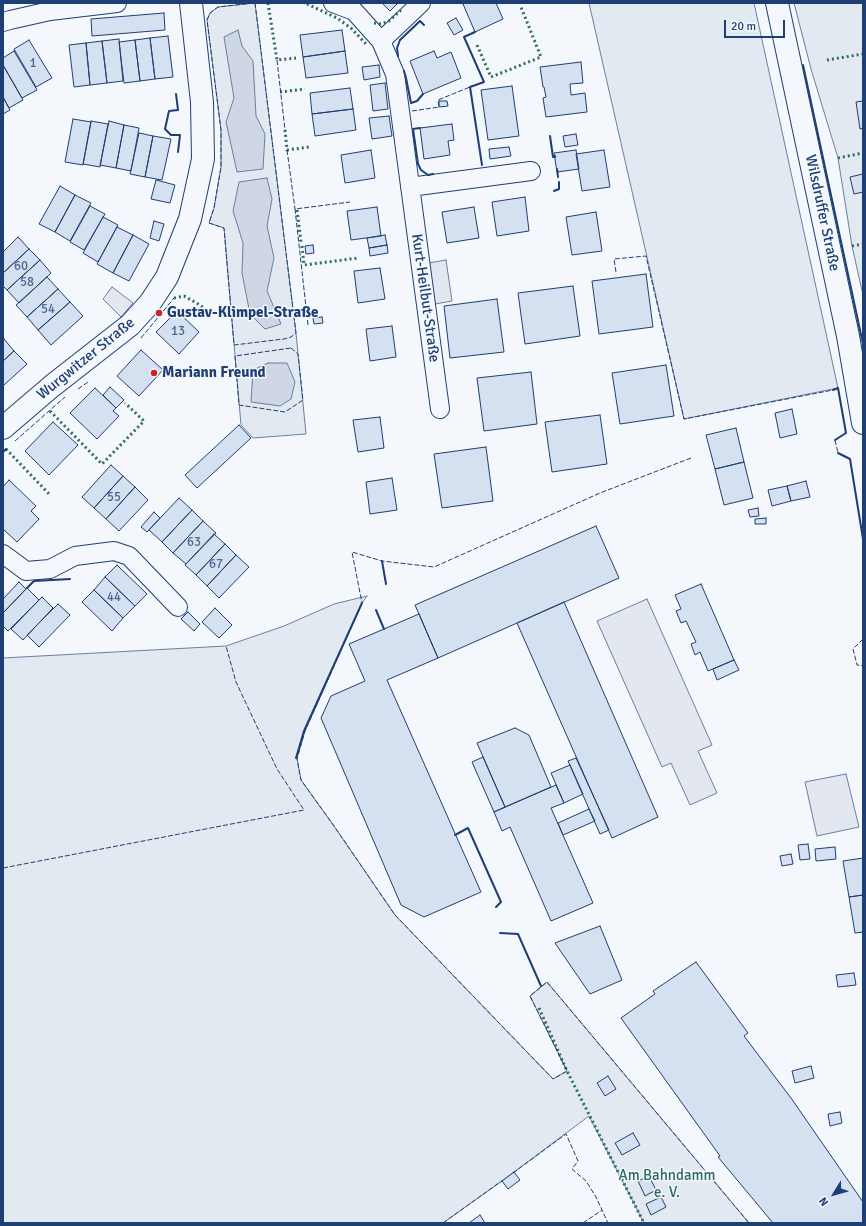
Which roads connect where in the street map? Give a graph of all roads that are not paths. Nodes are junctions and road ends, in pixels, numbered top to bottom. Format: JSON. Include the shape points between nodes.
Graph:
{"nodes":[{"id":1,"x":117,"y":3,"type":"edge"},
{"id":2,"x":191,"y":3,"type":"edge"},
{"id":3,"x":333,"y":3,"type":"edge"},
{"id":4,"x":421,"y":3,"type":"edge"},
{"id":5,"x":776,"y":3,"type":"edge"},
{"id":6,"x":3,"y":22,"type":"edge"},
{"id":7,"x":382,"y":41,"type":"junction"},
{"id":8,"x":531,"y":171,"type":"dead end"},
{"id":9,"x":410,"y":187,"type":"junction"},
{"id":10,"x":440,"y":409,"type":"dead end"},
{"id":11,"x":863,"y":423,"type":"edge"},
{"id":12,"x":3,"y":428,"type":"edge"},
{"id":13,"x":5,"y":559,"type":"edge"},
{"id":14,"x":178,"y":607,"type":"dead end"}],
"edges":[{"from":1,"to":6,"type":"street","via":[[50,11]]},
{"from":2,"to":12,"type":"street","name":"Wurgwitzer Straße","via":[[202,102],[203,159],[190,219],[167,277],[150,303],[130,325]]},
{"from":3,"to":7,"type":"street","name":"Kurt-Heilbut-Straße","via":[[354,12]]},
{"from":4,"to":7,"type":"street"},
{"from":5,"to":11,"type":"street","name":"Wilsdruffer Straße","via":[[848,336]]},
{"from":7,"to":9,"type":"street","name":"Kurt-Heilbut-Straße","via":[[395,74]]},
{"from":8,"to":9,"type":"street"},
{"from":9,"to":10,"type":"street","name":"Kurt-Heilbut-Straße"},
{"from":13,"to":14,"type":"street","via":[[26,571],[50,569],[75,556],[114,551],[129,556]]}]}
